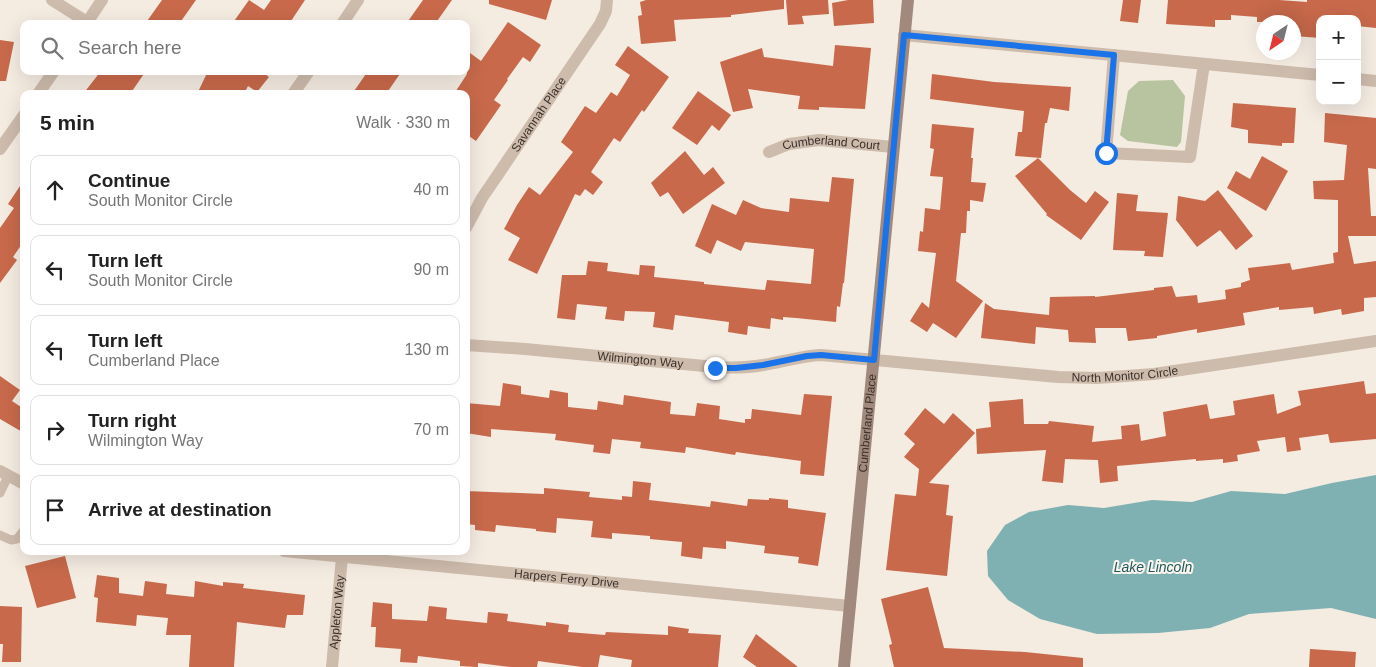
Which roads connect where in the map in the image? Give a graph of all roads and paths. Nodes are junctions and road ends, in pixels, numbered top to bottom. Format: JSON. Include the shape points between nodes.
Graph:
{"nodes":[{"id":1,"x":52,"y":0,"type":"edge"},
{"id":2,"x":102,"y":0,"type":"edge"},
{"id":3,"x":358,"y":0,"type":"edge"},
{"id":4,"x":607,"y":0,"type":"edge"},
{"id":5,"x":908,"y":0,"type":"edge"},
{"id":6,"x":82,"y":20,"type":"edge"},
{"id":7,"x":89,"y":20,"type":"edge"},
{"id":8,"x":345,"y":20,"type":"edge"},
{"id":9,"x":904,"y":35,"type":"junction"},
{"id":10,"x":1114,"y":55,"type":"junction"},
{"id":11,"x":1204,"y":64,"type":"junction"},
{"id":12,"x":51,"y":75,"type":"edge"},
{"id":13,"x":306,"y":75,"type":"edge"},
{"id":14,"x":1316,"y":75,"type":"edge"},
{"id":15,"x":1361,"y":79,"type":"edge"},
{"id":16,"x":1376,"y":81,"type":"edge"},
{"id":17,"x":41,"y":90,"type":"edge"},
{"id":18,"x":297,"y":90,"type":"edge"},
{"id":19,"x":20,"y":120,"type":"edge"},
{"id":20,"x":893,"y":147,"type":"junction"},
{"id":21,"x":0,"y":149,"type":"edge"},
{"id":22,"x":769,"y":152,"type":"dead end"},
{"id":23,"x":470,"y":220,"type":"edge"},
{"id":24,"x":1376,"y":341,"type":"edge"},
{"id":25,"x":470,"y":345,"type":"edge"},
{"id":26,"x":874,"y":360,"type":"junction"},
{"id":27,"x":4,"y":473,"type":"edge"},
{"id":28,"x":20,"y":482,"type":"edge"},
{"id":29,"x":0,"y":493,"type":"edge"},
{"id":30,"x":0,"y":535,"type":"edge"},
{"id":31,"x":20,"y":535,"type":"edge"},
{"id":32,"x":323,"y":555,"type":"edge"},
{"id":33,"x":342,"y":557,"type":"junction"},
{"id":34,"x":850,"y":606,"type":"junction"},
{"id":35,"x":332,"y":667,"type":"edge"},
{"id":36,"x":844,"y":667,"type":"edge"}],
"edges":[{"from":1,"to":6,"type":"street"},
{"from":2,"to":7,"type":"street"},
{"from":3,"to":8,"type":"street"},
{"from":4,"to":23,"type":"street","name":"Savannah Place","via":[[600,24]]},
{"from":5,"to":9,"type":"street","name":"Cumberland Place"},
{"from":9,"to":10,"type":"street"},
{"from":9,"to":20,"type":"street","name":"Cumberland Place"},
{"from":10,"to":11,"type":"street"},
{"from":10,"to":11,"type":"street","via":[[1106,153],[1190,158]]},
{"from":11,"to":14,"type":"street"},
{"from":12,"to":17,"type":"street"},
{"from":13,"to":18,"type":"street"},
{"from":15,"to":16,"type":"street"},
{"from":19,"to":21,"type":"street"},
{"from":20,"to":22,"type":"street","name":"Cumberland Court","via":[[819,140],[789,144]]},
{"from":20,"to":26,"type":"street","name":"Cumberland Place"},
{"from":24,"to":26,"type":"street","name":"North Monitor Circle","via":[[1154,374],[1097,378]]},
{"from":25,"to":26,"type":"street","name":"Wilmington Way","via":[[736,368],[821,355]]},
{"from":26,"to":34,"type":"street","name":"Cumberland Place"},
{"from":27,"to":28,"type":"street"},
{"from":27,"to":29,"type":"lane"},
{"from":30,"to":31,"type":"lane","via":[[11,540]]},
{"from":32,"to":33,"type":"street","name":"Harpers Ferry Drive"},
{"from":33,"to":34,"type":"street","name":"Harpers Ferry Drive"},
{"from":33,"to":35,"type":"street","name":"Appleton Way"},
{"from":34,"to":36,"type":"street","name":"Cumberland Place"}]}
